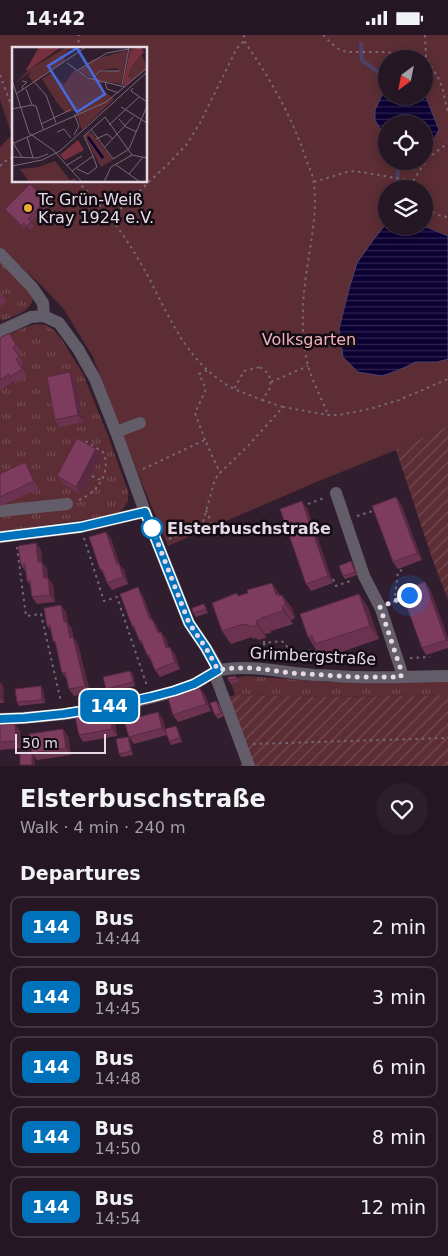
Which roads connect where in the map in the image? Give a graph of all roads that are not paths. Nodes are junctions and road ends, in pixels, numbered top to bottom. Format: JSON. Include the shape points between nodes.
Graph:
{"nodes":[{"id":1,"x":0,"y":254,"type":"edge"},
{"id":2,"x":44,"y":316,"type":"junction"},
{"id":3,"x":0,"y":331,"type":"edge"},
{"id":4,"x":140,"y":423,"type":"dead end"},
{"id":5,"x":116,"y":432,"type":"junction"},
{"id":6,"x":336,"y":493,"type":"road end"},
{"id":7,"x":67,"y":504,"type":"road end"},
{"id":8,"x":0,"y":511,"type":"edge"},
{"id":9,"x":145,"y":512,"type":"junction"},
{"id":10,"x":0,"y":537,"type":"edge"},
{"id":11,"x":216,"y":671,"type":"junction"},
{"id":12,"x":448,"y":675,"type":"edge"},
{"id":13,"x":401,"y":677,"type":"junction"},
{"id":14,"x":0,"y":719,"type":"edge"},
{"id":15,"x":249,"y":766,"type":"edge"}],
"edges":[{"from":1,"to":2,"type":"street","via":[[32,287],[43,303]]},
{"from":2,"to":3,"type":"street","via":[[31,317]]},
{"from":2,"to":5,"type":"street","via":[[59,323],[78,349],[95,379]]},
{"from":4,"to":5,"type":"street"},
{"from":5,"to":9,"type":"street"},
{"from":6,"to":13,"type":"street","via":[[364,577],[380,607]]},
{"from":7,"to":8,"type":"street"},
{"from":9,"to":10,"type":"street","via":[[81,527]]},
{"from":9,"to":11,"type":"street","via":[[189,623],[206,648]]},
{"from":11,"to":13,"type":"street","name":"Grimbergstraße","via":[[268,664],[292,673]]},
{"from":11,"to":14,"type":"street","name":"Grimbergstraße","via":[[174,691],[107,707]]},
{"from":11,"to":15,"type":"street"},
{"from":12,"to":13,"type":"street","name":"Grimbergstraße"}]}
